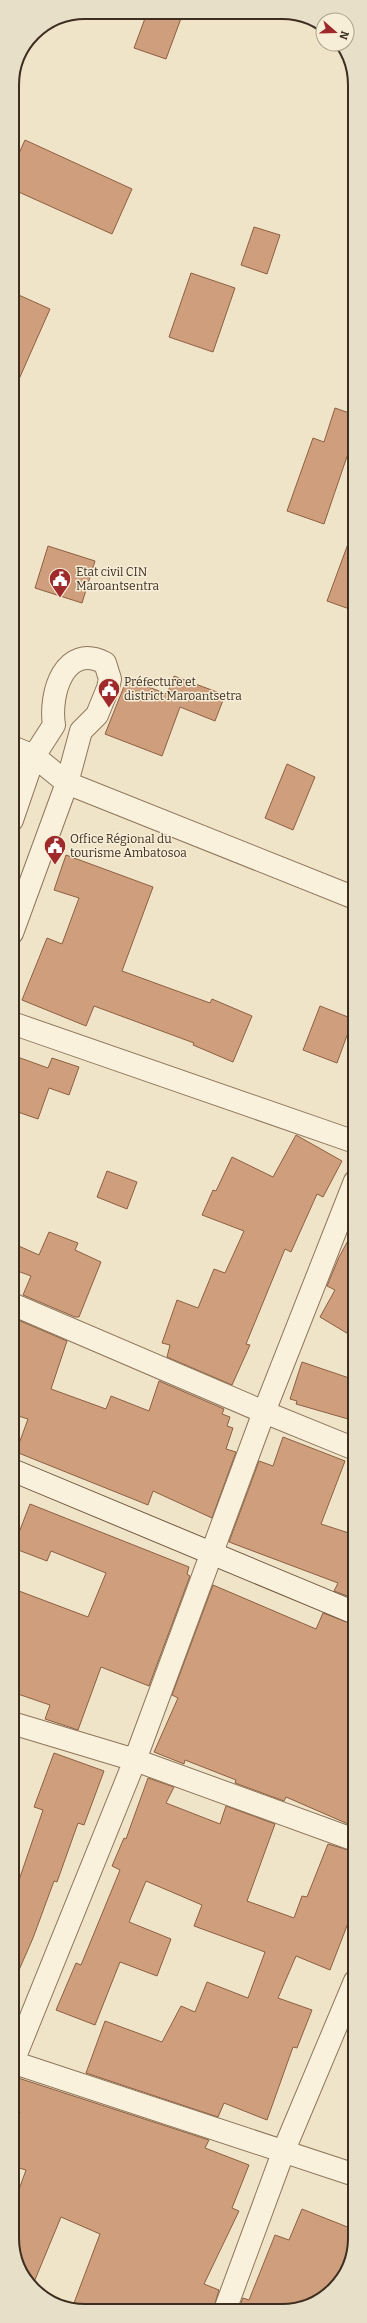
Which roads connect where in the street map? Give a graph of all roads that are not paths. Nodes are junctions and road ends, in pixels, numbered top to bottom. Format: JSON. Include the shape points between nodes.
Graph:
{"nodes":[{"id":1,"x":19,"y":750,"type":"edge"},
{"id":2,"x":34,"y":756,"type":"junction"},
{"id":3,"x":67,"y":783,"type":"junction"},
{"id":4,"x":19,"y":800,"type":"edge"},
{"id":5,"x":348,"y":895,"type":"edge"},
{"id":6,"x":19,"y":914,"type":"edge"},
{"id":7,"x":19,"y":1025,"type":"edge"},
{"id":8,"x":348,"y":1140,"type":"edge"},
{"id":9,"x":348,"y":1199,"type":"edge"},
{"id":10,"x":19,"y":1307,"type":"edge"},
{"id":11,"x":264,"y":1412,"type":"junction"},
{"id":12,"x":348,"y":1446,"type":"edge"},
{"id":13,"x":19,"y":1473,"type":"edge"},
{"id":14,"x":213,"y":1553,"type":"junction"},
{"id":15,"x":348,"y":1610,"type":"edge"},
{"id":16,"x":19,"y":1725,"type":"edge"},
{"id":17,"x":135,"y":1760,"type":"junction"},
{"id":18,"x":348,"y":1837,"type":"edge"},
{"id":19,"x":348,"y":1998,"type":"edge"},
{"id":20,"x":19,"y":2046,"type":"edge"},
{"id":21,"x":19,"y":2065,"type":"edge"},
{"id":22,"x":284,"y":2150,"type":"junction"},
{"id":23,"x":348,"y":2173,"type":"edge"},
{"id":24,"x":227,"y":2304,"type":"edge"}],
"edges":[{"from":1,"to":2,"type":"street"},
{"from":2,"to":3,"type":"street"},
{"from":2,"to":3,"type":"street","via":[[54,724],[53,695],[67,670],[72,664],[86,657],[94,656],[105,663],[110,679],[108,688],[96,715],[82,731]]},
{"from":2,"to":4,"type":"street"},
{"from":3,"to":5,"type":"street"},
{"from":3,"to":6,"type":"street"},
{"from":7,"to":8,"type":"street"},
{"from":9,"to":11,"type":"street"},
{"from":10,"to":11,"type":"street"},
{"from":11,"to":12,"type":"street"},
{"from":11,"to":14,"type":"street"},
{"from":13,"to":14,"type":"street"},
{"from":14,"to":15,"type":"street"},
{"from":14,"to":17,"type":"street"},
{"from":16,"to":17,"type":"street"},
{"from":17,"to":18,"type":"street"},
{"from":17,"to":20,"type":"street"},
{"from":19,"to":22,"type":"street"},
{"from":21,"to":22,"type":"street"},
{"from":22,"to":23,"type":"street"},
{"from":22,"to":24,"type":"street"}]}
